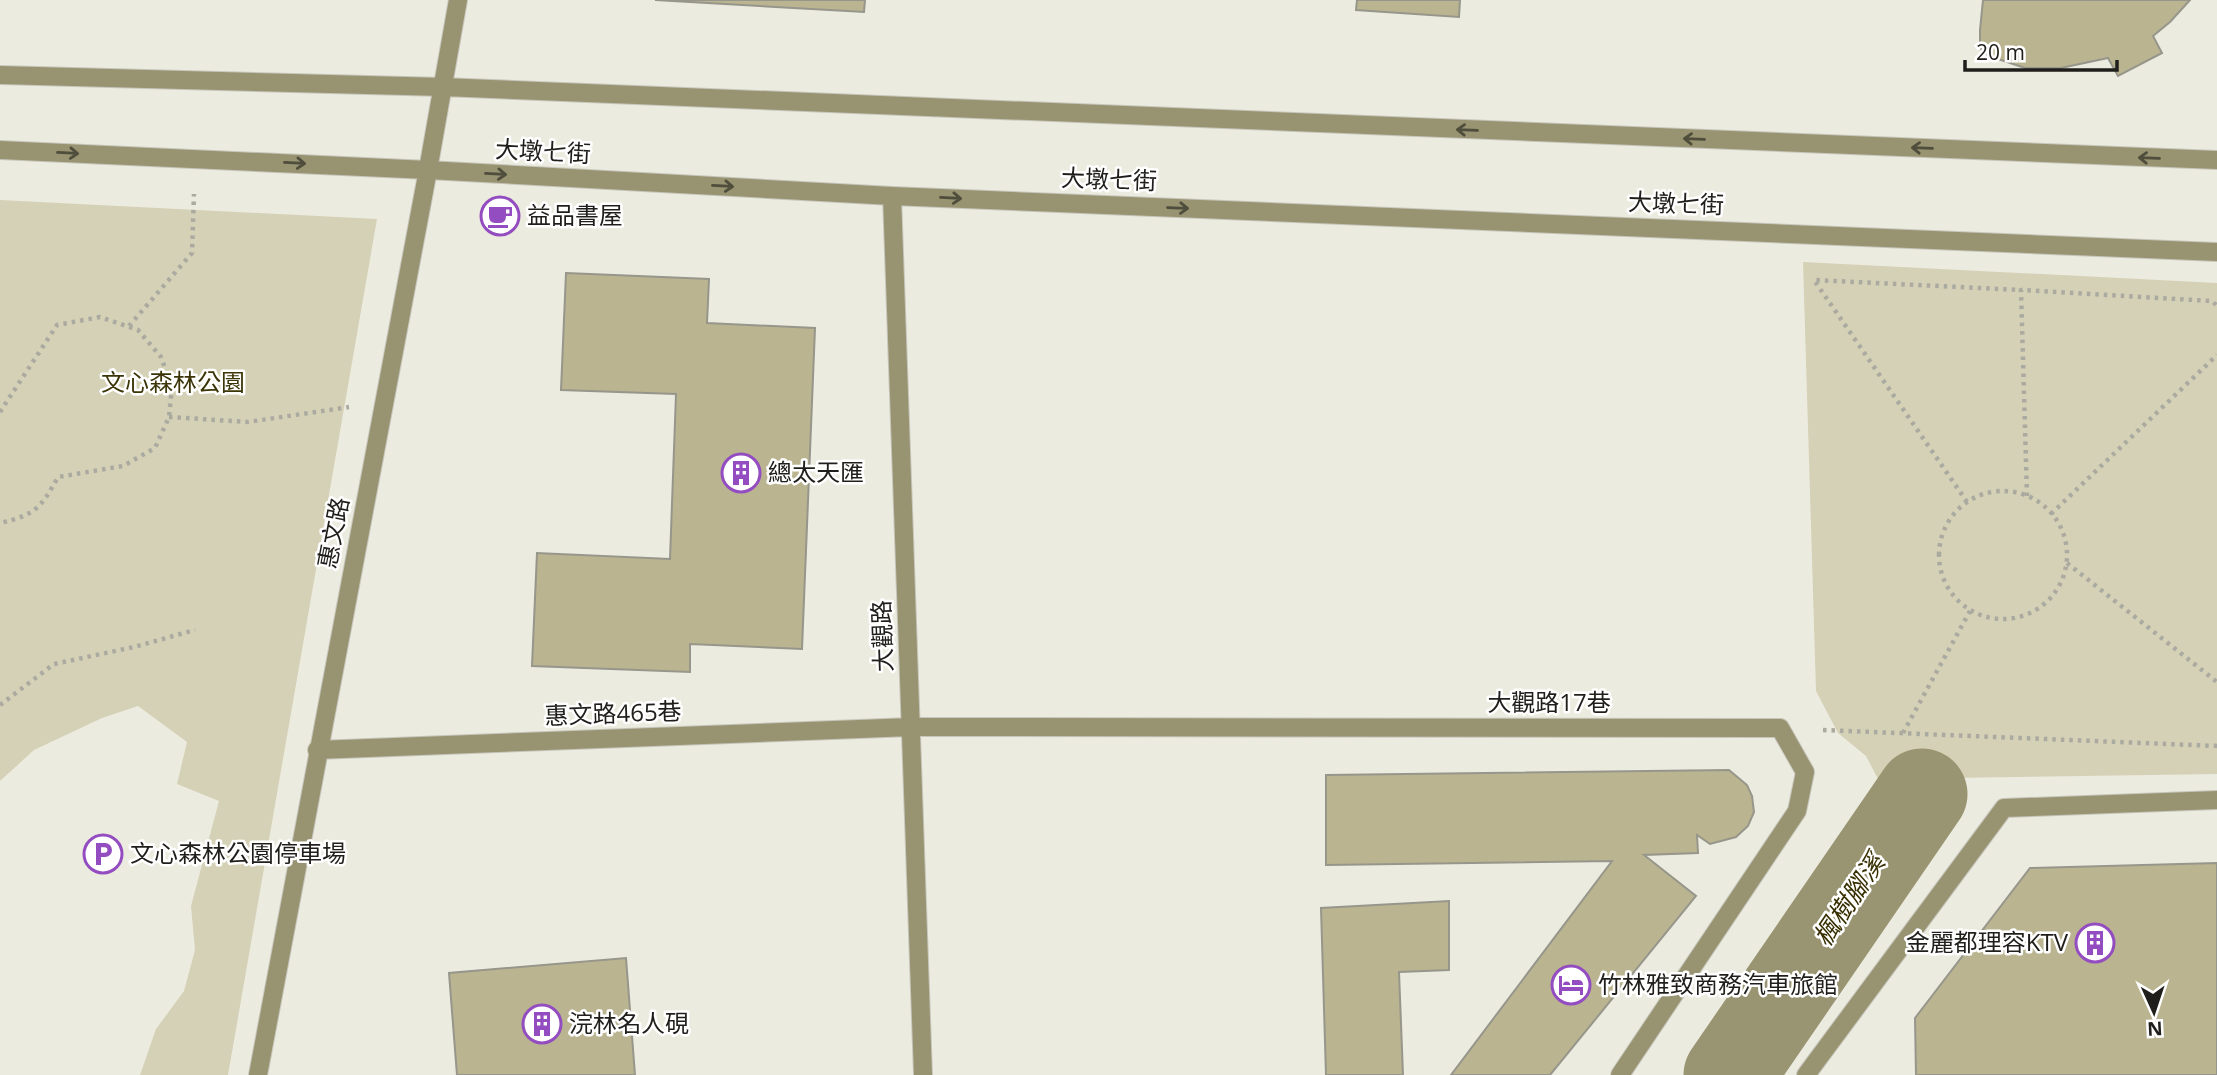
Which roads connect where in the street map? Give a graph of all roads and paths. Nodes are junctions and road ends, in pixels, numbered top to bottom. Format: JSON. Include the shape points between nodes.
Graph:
{"nodes":[{"id":1,"x":458,"y":0,"type":"edge"},
{"id":2,"x":0,"y":75,"type":"edge"},
{"id":3,"x":443,"y":88,"type":"junction"},
{"id":4,"x":0,"y":150,"type":"edge"},
{"id":5,"x":195,"y":158,"type":"junction"},
{"id":6,"x":2217,"y":160,"type":"edge"},
{"id":7,"x":428,"y":170,"type":"junction"},
{"id":8,"x":892,"y":196,"type":"junction"},
{"id":9,"x":2217,"y":252,"type":"edge"},
{"id":10,"x":2021,"y":290,"type":"junction"},
{"id":11,"x":2217,"y":306,"type":"edge"},
{"id":12,"x":129,"y":327,"type":"junction"},
{"id":13,"x":2217,"y":355,"type":"edge"},
{"id":14,"x":385,"y":402,"type":"junction"},
{"id":15,"x":0,"y":412,"type":"edge"},
{"id":16,"x":169,"y":417,"type":"junction"},
{"id":17,"x":2027,"y":496,"type":"junction"},
{"id":18,"x":1967,"y":502,"type":"junction"},
{"id":19,"x":2051,"y":514,"type":"junction"},
{"id":20,"x":0,"y":523,"type":"edge"},
{"id":21,"x":2067,"y":563,"type":"junction"},
{"id":22,"x":1970,"y":611,"type":"junction"},
{"id":23,"x":195,"y":630,"type":"dead end"},
{"id":24,"x":2217,"y":682,"type":"edge"},
{"id":25,"x":0,"y":705,"type":"edge"},
{"id":26,"x":911,"y":727,"type":"junction"},
{"id":27,"x":1780,"y":728,"type":"junction"},
{"id":28,"x":1903,"y":733,"type":"junction"},
{"id":29,"x":2217,"y":746,"type":"edge"},
{"id":30,"x":317,"y":750,"type":"junction"},
{"id":31,"x":2217,"y":800,"type":"edge"},
{"id":32,"x":258,"y":1075,"type":"edge"},
{"id":33,"x":923,"y":1075,"type":"edge"},
{"id":34,"x":1620,"y":1075,"type":"edge"},
{"id":35,"x":1806,"y":1075,"type":"edge"}],
"edges":[{"from":1,"to":3,"type":"street","name":"惠文路"},
{"from":2,"to":3,"type":"street"},
{"from":6,"to":3,"type":"street","one_way":true},
{"from":3,"to":7,"type":"street","name":"惠文路"},
{"from":4,"to":5,"type":"street","name":"大墩七街","one_way":true},
{"from":5,"to":7,"type":"street","name":"大墩七街","one_way":true},
{"from":5,"to":12,"type":"path","via":[[192,254]]},
{"from":7,"to":8,"type":"street","name":"大墩七街","one_way":true},
{"from":7,"to":14,"type":"street","name":"惠文路"},
{"from":8,"to":9,"type":"street","name":"大墩七街","one_way":true},
{"from":8,"to":26,"type":"street","name":"大觀路"},
{"from":10,"to":11,"type":"path","via":[[2212,300]]},
{"from":10,"to":17,"type":"path"},
{"from":10,"to":18,"type":"path","via":[[1814,280]]},
{"from":12,"to":15,"type":"path","via":[[100,317],[57,325]]},
{"from":12,"to":16,"type":"path","via":[[138,330],[161,357],[172,387]]},
{"from":13,"to":19,"type":"path"},
{"from":14,"to":16,"type":"path","via":[[248,422]]},
{"from":14,"to":30,"type":"street","name":"惠文路"},
{"from":16,"to":20,"type":"path","via":[[155,448],[123,466],[58,477],[42,505],[25,518]]},
{"from":17,"to":18,"type":"path","via":[[2007,491],[1986,493]]},
{"from":17,"to":19,"type":"path"},
{"from":18,"to":22,"type":"path","via":[[1951,517],[1941,536],[1938,557],[1942,579],[1953,597]]},
{"from":19,"to":21,"type":"path","via":[[2066,542]]},
{"from":21,"to":22,"type":"path","via":[[2049,600],[2032,612],[1990,619]]},
{"from":21,"to":24,"type":"path"},
{"from":22,"to":28,"type":"path"},
{"from":23,"to":25,"type":"path","via":[[54,664]]},
{"from":26,"to":27,"type":"street","name":"大觀路17巷"},
{"from":26,"to":30,"type":"street","name":"惠文路465巷"},
{"from":26,"to":33,"type":"street","name":"大觀路"},
{"from":27,"to":28,"type":"path"},
{"from":27,"to":34,"type":"street","via":[[1805,772],[1797,811]]},
{"from":28,"to":29,"type":"path"},
{"from":30,"to":32,"type":"street","name":"惠文路"},
{"from":31,"to":35,"type":"street","via":[[2004,808]]}]}
